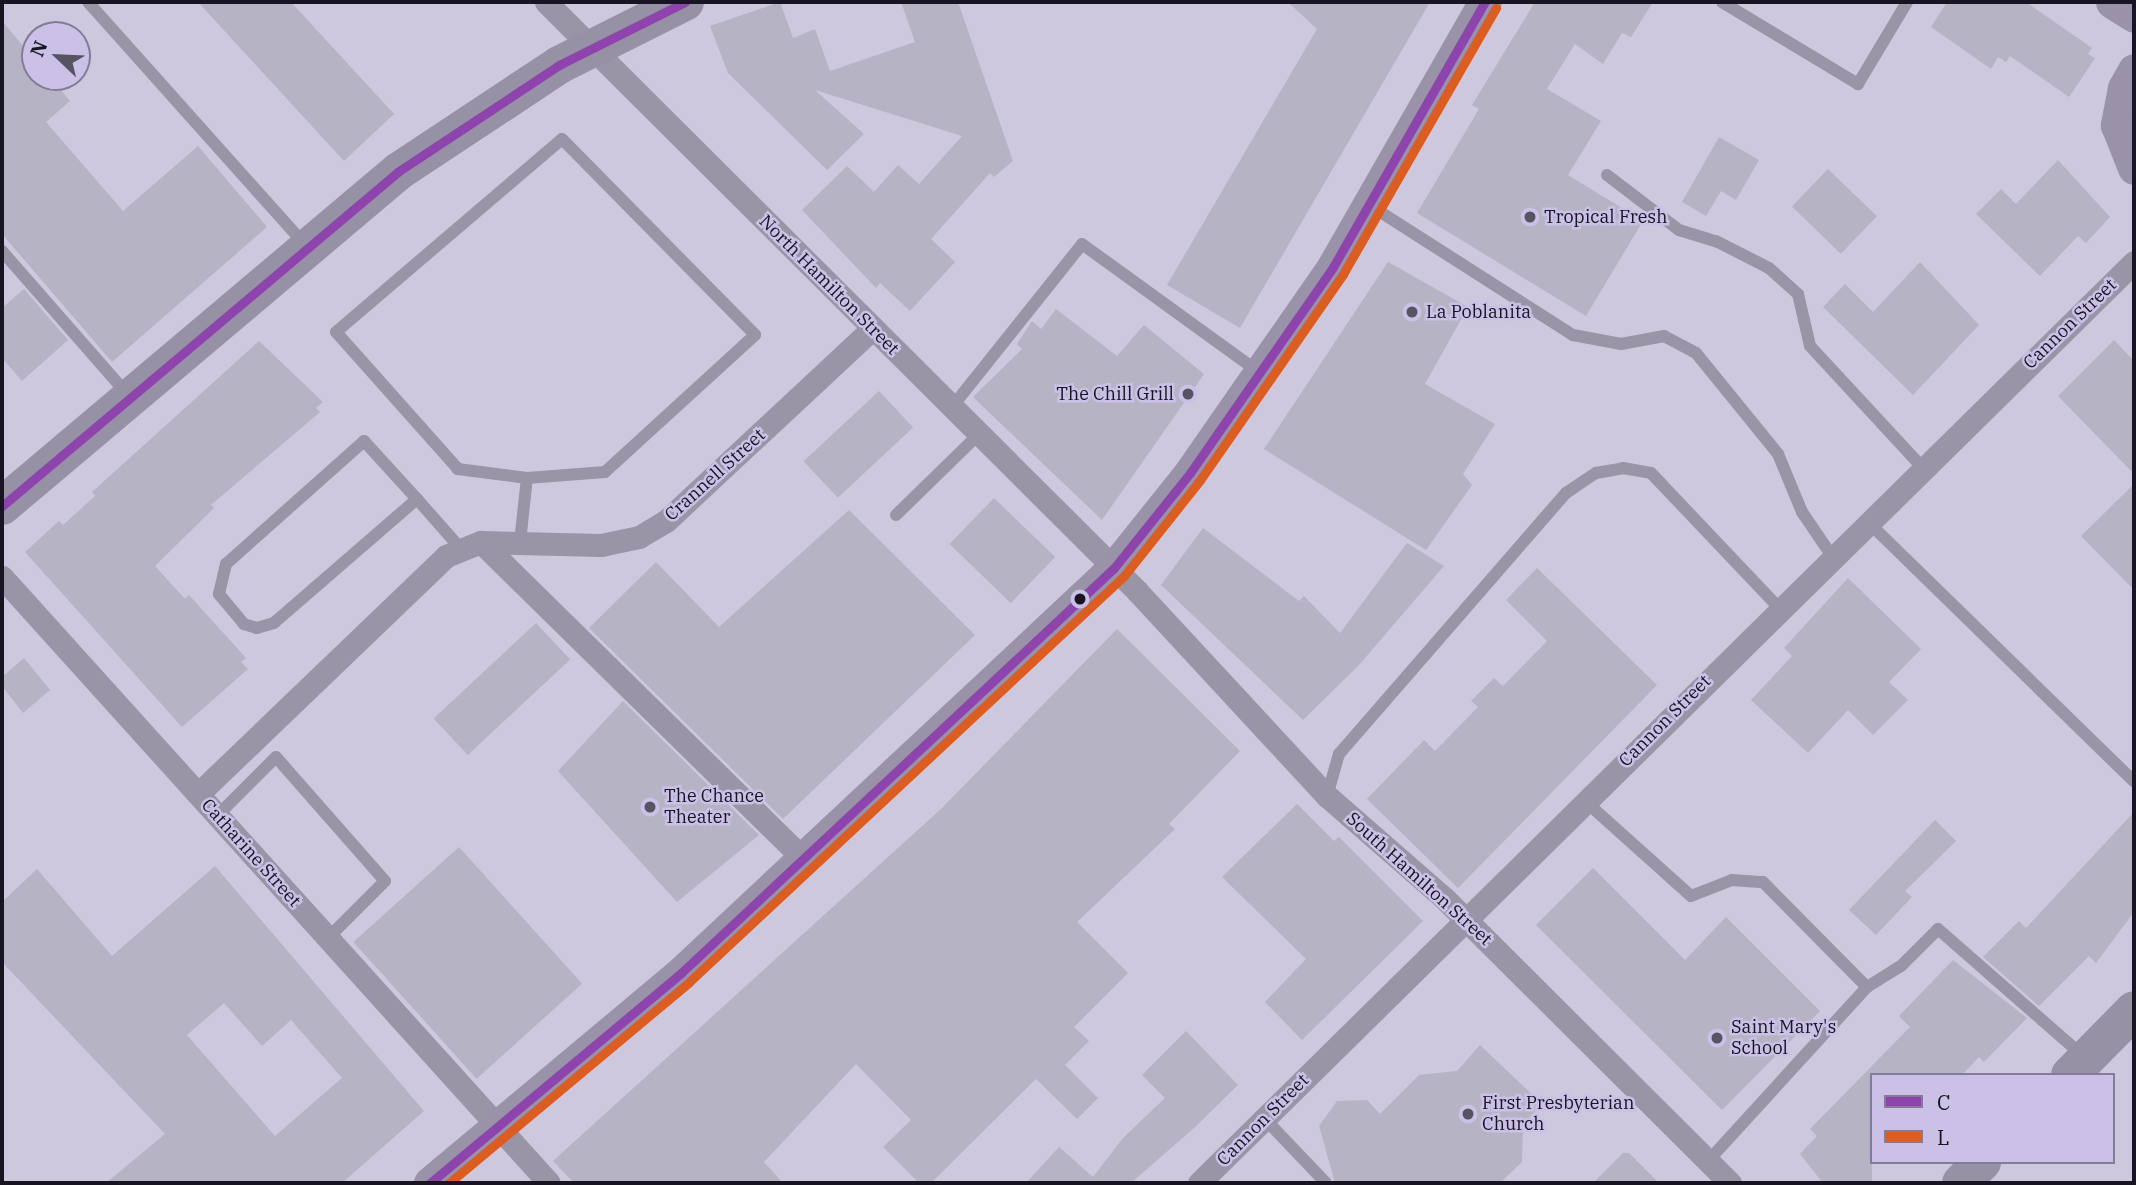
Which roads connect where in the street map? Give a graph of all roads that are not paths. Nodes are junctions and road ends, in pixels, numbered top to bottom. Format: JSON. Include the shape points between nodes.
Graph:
{"nodes":[{"id":1,"x":88,"y":2,"type":"edge"},
{"id":2,"x":546,"y":2,"type":"edge"},
{"id":3,"x":685,"y":2,"type":"edge"},
{"id":4,"x":1485,"y":2,"type":"edge"},
{"id":5,"x":1721,"y":2,"type":"edge"},
{"id":6,"x":1907,"y":2,"type":"edge"},
{"id":7,"x":2112,"y":2,"type":"edge"},
{"id":8,"x":2134,"y":16,"type":"edge"},
{"id":9,"x":589,"y":48,"type":"junction"},
{"id":10,"x":2134,"y":70,"type":"edge"},
{"id":11,"x":2134,"y":168,"type":"edge"},
{"id":12,"x":1607,"y":175,"type":"dead end"},
{"id":13,"x":1368,"y":204,"type":"junction"},
{"id":14,"x":307,"y":247,"type":"junction"},
{"id":15,"x":2,"y":251,"type":"edge"},
{"id":16,"x":2134,"y":262,"type":"edge"},
{"id":17,"x":873,"y":328,"type":"junction"},
{"id":18,"x":1262,"y":374,"type":"junction"},
{"id":19,"x":130,"y":397,"type":"junction"},
{"id":20,"x":952,"y":407,"type":"junction"},
{"id":21,"x":979,"y":434,"type":"junction"},
{"id":22,"x":1923,"y":468,"type":"junction"},
{"id":23,"x":527,"y":478,"type":"junction"},
{"id":24,"x":417,"y":499,"type":"junction"},
{"id":25,"x":2,"y":506,"type":"edge"},
{"id":26,"x":896,"y":515,"type":"dead end"},
{"id":27,"x":1867,"y":521,"type":"junction"},
{"id":28,"x":520,"y":542,"type":"junction"},
{"id":29,"x":472,"y":546,"type":"junction"},
{"id":30,"x":1832,"y":556,"type":"junction"},
{"id":31,"x":1114,"y":568,"type":"junction"},
{"id":32,"x":2,"y":577,"type":"edge"},
{"id":33,"x":1779,"y":608,"type":"junction"},
{"id":34,"x":2134,"y":782,"type":"edge"},
{"id":35,"x":198,"y":794,"type":"junction"},
{"id":36,"x":1327,"y":796,"type":"junction"},
{"id":37,"x":1585,"y":801,"type":"junction"},
{"id":38,"x":217,"y":816,"type":"junction"},
{"id":39,"x":803,"y":858,"type":"junction"},
{"id":40,"x":1465,"y":919,"type":"junction"},
{"id":41,"x":328,"y":938,"type":"junction"},
{"id":42,"x":1867,"y":987,"type":"junction"},
{"id":43,"x":2134,"y":1010,"type":"edge"},
{"id":44,"x":2078,"y":1067,"type":"edge"},
{"id":45,"x":1265,"y":1119,"type":"junction"},
{"id":46,"x":500,"y":1129,"type":"junction"},
{"id":47,"x":1707,"y":1161,"type":"junction"},
{"id":48,"x":1980,"y":1164,"type":"edge"},
{"id":49,"x":430,"y":1183,"type":"edge"},
{"id":50,"x":549,"y":1183,"type":"edge"},
{"id":51,"x":1199,"y":1183,"type":"edge"},
{"id":52,"x":1326,"y":1183,"type":"edge"},
{"id":53,"x":1730,"y":1183,"type":"edge"},
{"id":54,"x":1961,"y":1183,"type":"edge"}],
"edges":[{"from":1,"to":14,"type":"lane"},
{"from":2,"to":9,"type":"street","name":"North Hamilton Street"},
{"from":3,"to":9,"type":"highway"},
{"from":4,"to":13,"type":"street"},
{"from":5,"to":6,"type":"lane","via":[[1858,84]]},
{"from":7,"to":8,"type":"street"},
{"from":9,"to":14,"type":"highway","via":[[439,141]]},
{"from":9,"to":17,"type":"street","name":"North Hamilton Street"},
{"from":10,"to":11,"type":"street","via":[[2124,88],[2117,125]]},
{"from":12,"to":22,"type":"lane","via":[[1679,230],[1716,241],[1769,268],[1798,294],[1810,346]]},
{"from":13,"to":18,"type":"street"},
{"from":13,"to":30,"type":"lane","via":[[1573,335],[1620,344],[1664,336],[1696,353],[1778,454],[1802,512]]},
{"from":14,"to":19,"type":"highway"},
{"from":15,"to":19,"type":"lane"},
{"from":16,"to":22,"type":"street","name":"Cannon Street"},
{"from":17,"to":20,"type":"street","name":"North Hamilton Street"},
{"from":17,"to":28,"type":"street","name":"Crannell Street","via":[[666,521],[639,537],[601,545]]},
{"from":18,"to":20,"type":"lane","via":[[1082,244]]},
{"from":18,"to":31,"type":"street"},
{"from":19,"to":25,"type":"highway"},
{"from":20,"to":21,"type":"street","name":"North Hamilton Street"},
{"from":21,"to":26,"type":"lane"},
{"from":21,"to":31,"type":"street","name":"North Hamilton Street"},
{"from":22,"to":27,"type":"street","name":"Cannon Street"},
{"from":23,"to":23,"type":"lane","via":[[605,472],[755,335],[562,139],[336,332],[458,469]]},
{"from":23,"to":28,"type":"lane"},
{"from":24,"to":24,"type":"lane","via":[[364,441],[226,565],[219,594],[244,624],[257,628],[274,623]]},
{"from":24,"to":29,"type":"lane"},
{"from":27,"to":30,"type":"street","name":"Cannon Street"},
{"from":27,"to":34,"type":"lane"},
{"from":28,"to":29,"type":"street","name":"Crannell Street"},
{"from":29,"to":35,"type":"street","via":[[446,556]]},
{"from":29,"to":39,"type":"street"},
{"from":30,"to":33,"type":"street","name":"Cannon Street"},
{"from":31,"to":36,"type":"street","name":"South Hamilton Street"},
{"from":31,"to":39,"type":"street"},
{"from":32,"to":35,"type":"street","name":"Catharine Street"},
{"from":33,"to":36,"type":"lane","via":[[1651,473],[1623,468],[1596,473],[1566,493],[1339,754]]},
{"from":33,"to":37,"type":"street","name":"Cannon Street"},
{"from":35,"to":38,"type":"street","name":"Catharine Street"},
{"from":36,"to":40,"type":"street","name":"South Hamilton Street"},
{"from":37,"to":40,"type":"street","name":"Cannon Street"},
{"from":37,"to":42,"type":"lane","via":[[1691,896],[1732,880],[1763,882]]},
{"from":38,"to":41,"type":"street","name":"Catharine Street"},
{"from":38,"to":41,"type":"lane","via":[[276,757],[385,881]]},
{"from":39,"to":46,"type":"street"},
{"from":40,"to":45,"type":"street","name":"Cannon Street"},
{"from":40,"to":47,"type":"street","name":"South Hamilton Street"},
{"from":41,"to":46,"type":"street","name":"Catharine Street"},
{"from":42,"to":44,"type":"lane","via":[[1901,966],[1938,929]]},
{"from":42,"to":47,"type":"lane"},
{"from":43,"to":44,"type":"highway"},
{"from":45,"to":51,"type":"street","name":"Cannon Street"},
{"from":45,"to":52,"type":"lane"},
{"from":46,"to":49,"type":"street"},
{"from":46,"to":50,"type":"street","name":"Catharine Street"},
{"from":47,"to":53,"type":"street","name":"South Hamilton Street"},
{"from":48,"to":54,"type":"highway"}]}
